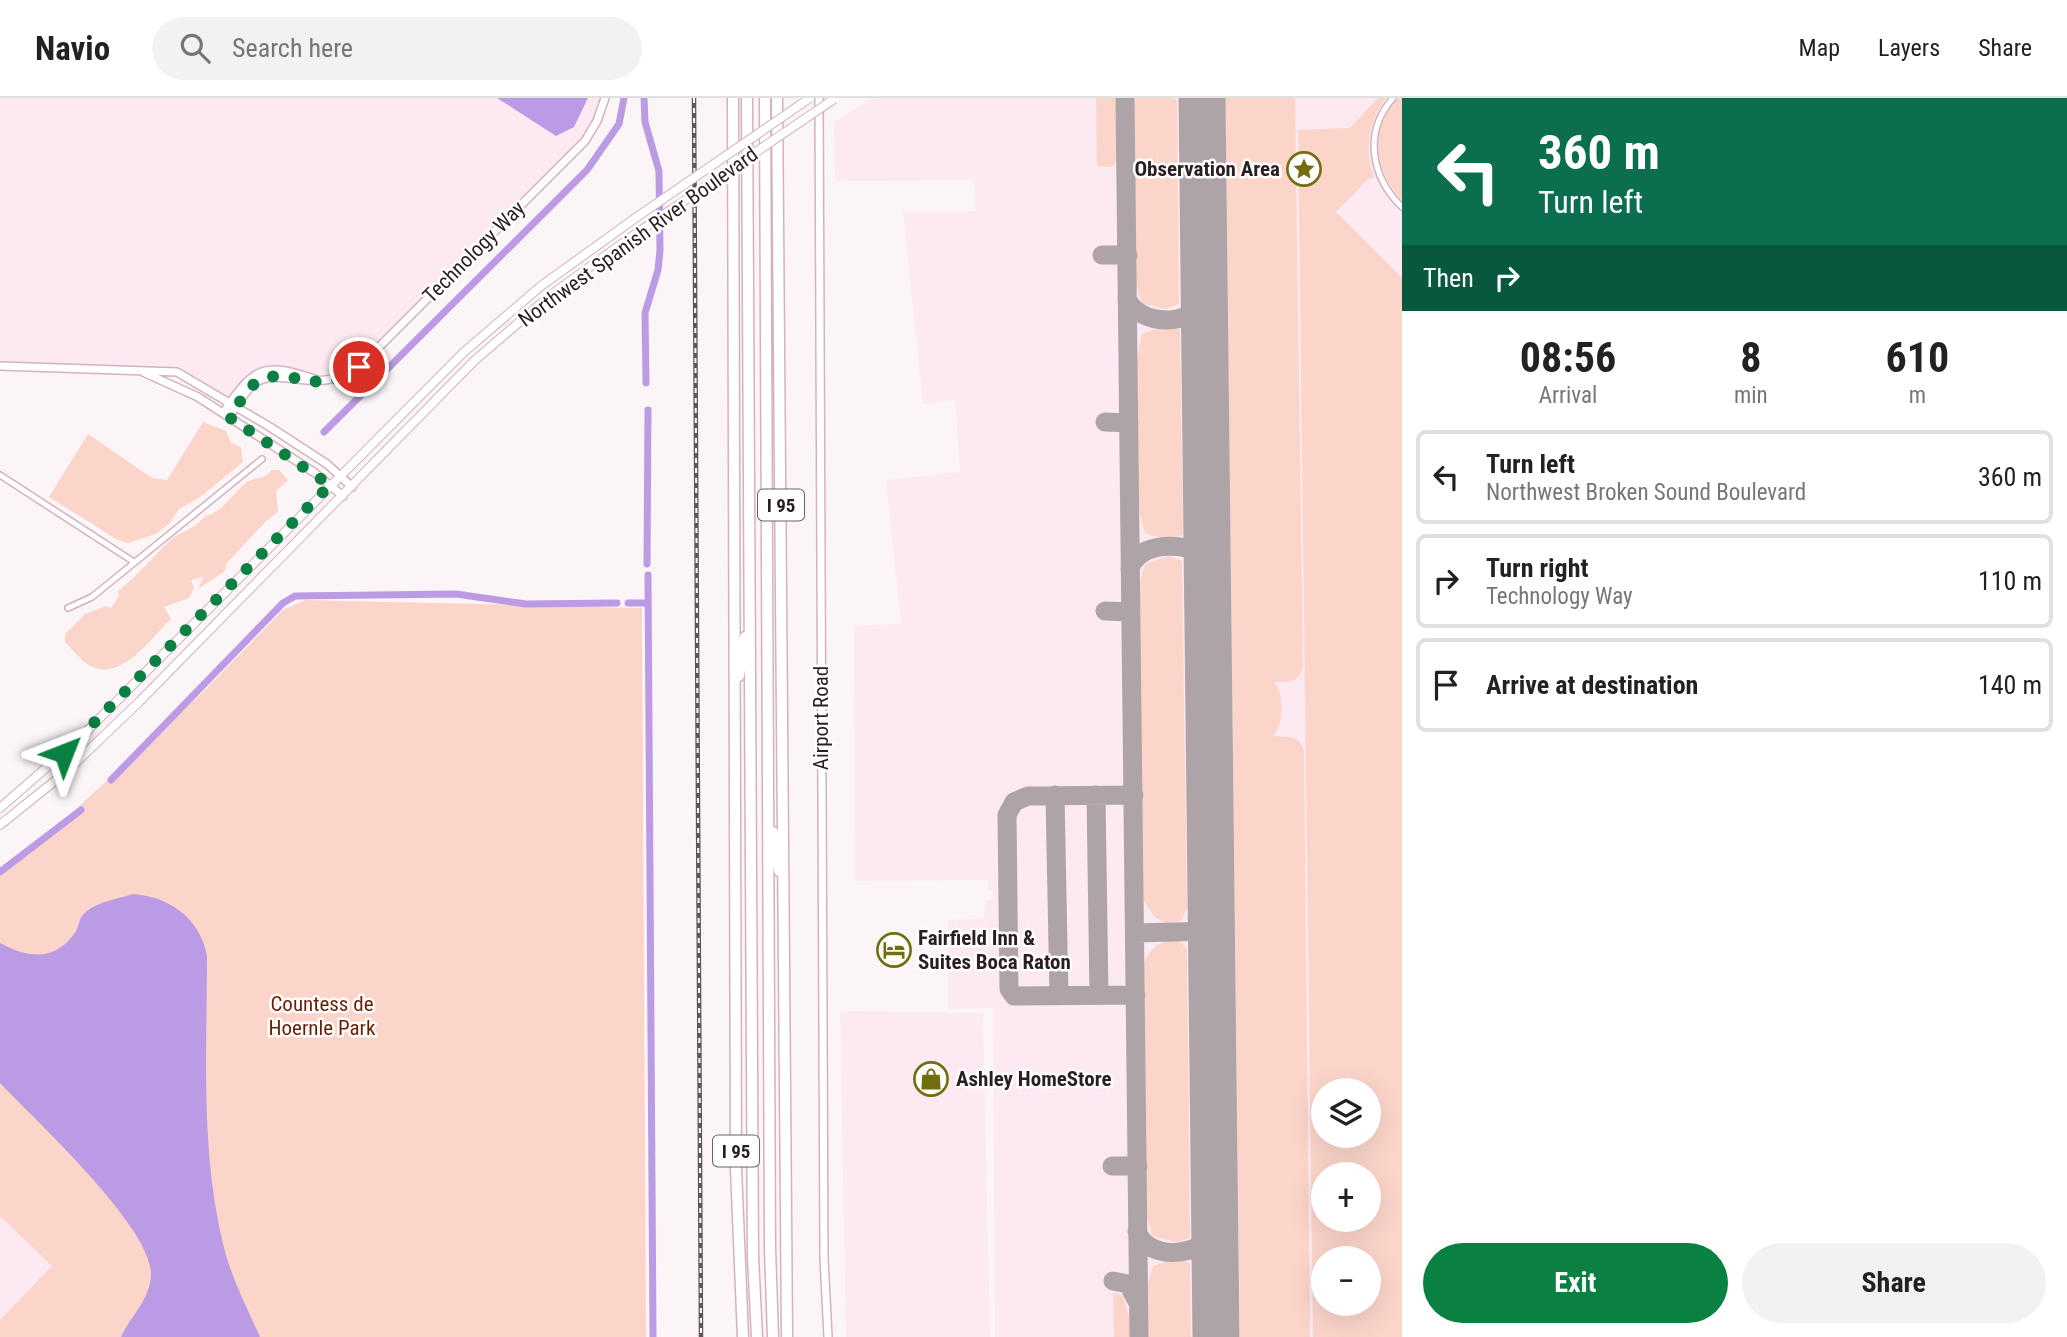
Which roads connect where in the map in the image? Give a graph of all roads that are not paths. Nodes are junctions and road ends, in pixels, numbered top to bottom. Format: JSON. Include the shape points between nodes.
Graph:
{"nodes":[{"id":1,"x":604,"y":98,"type":"edge"},
{"id":2,"x":733,"y":98,"type":"edge"},
{"id":3,"x":747,"y":98,"type":"edge"},
{"id":4,"x":765,"y":98,"type":"edge"},
{"id":5,"x":777,"y":98,"type":"edge"},
{"id":6,"x":810,"y":98,"type":"edge"},
{"id":7,"x":819,"y":98,"type":"edge"},
{"id":8,"x":834,"y":98,"type":"edge"},
{"id":9,"x":1392,"y":98,"type":"edge"},
{"id":10,"x":1402,"y":207,"type":"edge"},
{"id":11,"x":0,"y":366,"type":"edge"},
{"id":12,"x":136,"y":370,"type":"junction"},
{"id":13,"x":234,"y":403,"type":"junction"},
{"id":14,"x":226,"y":415,"type":"junction"},
{"id":15,"x":262,"y":459,"type":"dead end"},
{"id":16,"x":0,"y":475,"type":"edge"},
{"id":17,"x":340,"y":475,"type":"junction"},
{"id":18,"x":330,"y":485,"type":"junction"},
{"id":19,"x":352,"y":487,"type":"junction"},
{"id":20,"x":343,"y":496,"type":"junction"},
{"id":21,"x":134,"y":562,"type":"junction"},
{"id":22,"x":751,"y":606,"type":"junction"},
{"id":23,"x":68,"y":608,"type":"dead end"},
{"id":24,"x":733,"y":707,"type":"junction"},
{"id":25,"x":64,"y":753,"type":"junction"},
{"id":26,"x":55,"y":761,"type":"junction"},
{"id":27,"x":75,"y":764,"type":"junction"},
{"id":28,"x":66,"y":772,"type":"junction"},
{"id":29,"x":767,"y":791,"type":"junction"},
{"id":30,"x":0,"y":808,"type":"edge"},
{"id":31,"x":0,"y":825,"type":"edge"},
{"id":32,"x":785,"y":912,"type":"junction"},
{"id":33,"x":743,"y":1337,"type":"edge"},
{"id":34,"x":757,"y":1337,"type":"edge"},
{"id":35,"x":774,"y":1337,"type":"edge"},
{"id":36,"x":787,"y":1337,"type":"edge"},
{"id":37,"x":828,"y":1337,"type":"edge"}],
"edges":[{"from":1,"to":13,"type":"street","name":"Technology Way","via":[[584,141],[354,371],[321,382],[281,369],[263,370],[247,379]]},
{"from":2,"to":24,"type":"highway","number":"I 95"},
{"from":3,"to":22,"type":"highway"},
{"from":4,"to":29,"type":"highway"},
{"from":5,"to":32,"type":"highway","number":"I 95"},
{"from":6,"to":17,"type":"main road","name":"Northwest Spanish River Boulevard","bridge":true,"via":[[551,278],[484,334]]},
{"from":7,"to":37,"type":"street","name":"Airport Road"},
{"from":8,"to":19,"type":"main road","name":"Northwest Spanish River Boulevard","bridge":true,"via":[[563,286],[493,344]]},
{"from":9,"to":10,"type":"street","via":[[1376,123],[1373,143],[1382,182]]},
{"from":11,"to":12,"type":"street"},
{"from":12,"to":13,"type":"street","via":[[182,374]]},
{"from":12,"to":14,"type":"street","via":[[176,385]]},
{"from":13,"to":14,"type":"street","name":"Technology Way"},
{"from":13,"to":17,"type":"street"},
{"from":14,"to":18,"type":"street"},
{"from":15,"to":21,"type":"street"},
{"from":16,"to":21,"type":"street"},
{"from":17,"to":18,"type":"main road","name":"Northwest Spanish River Boulevard"},
{"from":17,"to":19,"type":"street"},
{"from":18,"to":20,"type":"street"},
{"from":18,"to":25,"type":"main road","name":"Northwest Spanish River Boulevard"},
{"from":19,"to":20,"type":"main road","name":"Northwest Spanish River Boulevard"},
{"from":20,"to":27,"type":"main road","name":"Northwest Spanish River Boulevard"},
{"from":21,"to":23,"type":"street","via":[[92,597]]},
{"from":22,"to":24,"type":"highway"},
{"from":22,"to":34,"type":"highway"},
{"from":24,"to":33,"type":"highway","number":"I 95","via":[[737,1217]]},
{"from":25,"to":26,"type":"main road","name":"Northwest Spanish River Boulevard"},
{"from":25,"to":27,"type":"main road"},
{"from":26,"to":28,"type":"main road"},
{"from":26,"to":30,"type":"main road","name":"Northwest Spanish River Boulevard"},
{"from":27,"to":28,"type":"main road","name":"Northwest Spanish River Boulevard"},
{"from":28,"to":31,"type":"main road","name":"Northwest Spanish River Boulevard"},
{"from":29,"to":32,"type":"highway"},
{"from":29,"to":35,"type":"highway"},
{"from":32,"to":36,"type":"highway","number":"I 95"}]}
